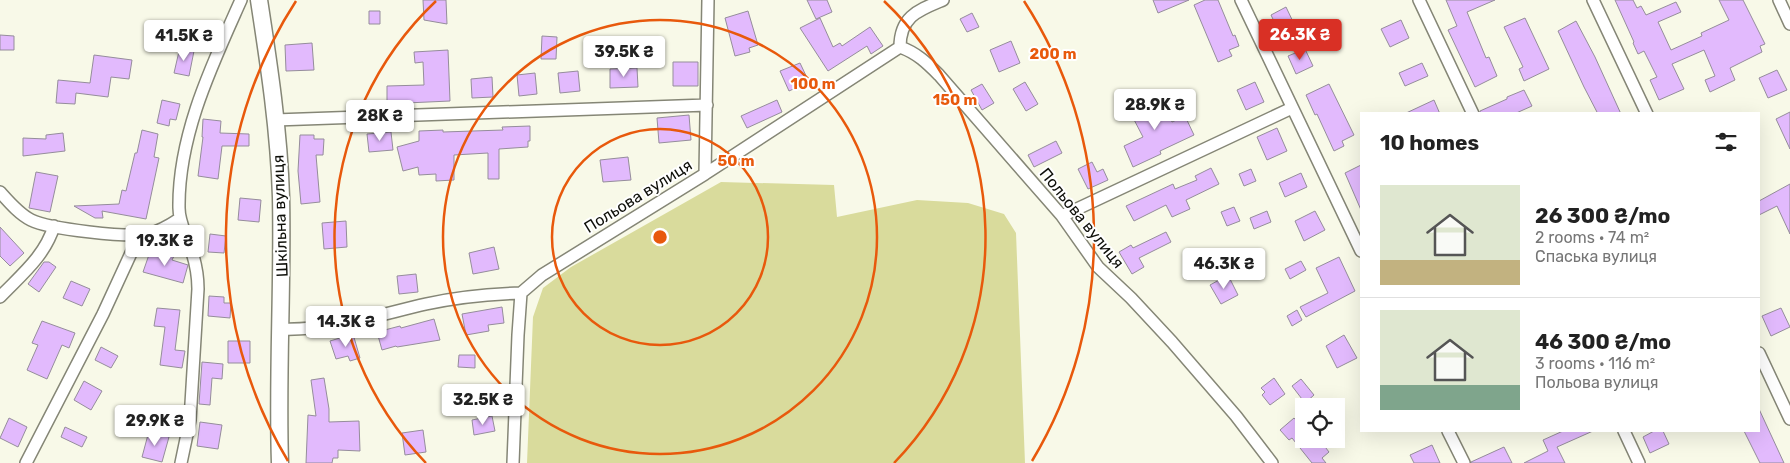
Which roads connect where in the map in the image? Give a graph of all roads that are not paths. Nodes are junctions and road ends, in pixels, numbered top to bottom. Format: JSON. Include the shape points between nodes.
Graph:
{"nodes":[{"id":1,"x":241,"y":0,"type":"edge"},
{"id":2,"x":259,"y":0,"type":"edge"},
{"id":3,"x":708,"y":0,"type":"edge"},
{"id":4,"x":943,"y":0,"type":"edge"},
{"id":5,"x":1241,"y":0,"type":"edge"},
{"id":6,"x":1419,"y":0,"type":"edge"},
{"id":7,"x":1593,"y":0,"type":"edge"},
{"id":8,"x":1779,"y":0,"type":"edge"},
{"id":9,"x":1790,"y":24,"type":"edge"},
{"id":10,"x":900,"y":47,"type":"junction"},
{"id":11,"x":707,"y":105,"type":"junction"},
{"id":12,"x":1292,"y":108,"type":"junction"},
{"id":13,"x":1472,"y":112,"type":"edge"},
{"id":14,"x":1646,"y":112,"type":"edge"},
{"id":15,"x":275,"y":120,"type":"junction"},
{"id":16,"x":705,"y":174,"type":"junction"},
{"id":17,"x":0,"y":192,"type":"edge"},
{"id":18,"x":1062,"y":216,"type":"junction"},
{"id":19,"x":180,"y":219,"type":"junction"},
{"id":20,"x":54,"y":226,"type":"junction"},
{"id":21,"x":136,"y":236,"type":"junction"},
{"id":22,"x":1360,"y":249,"type":"edge"},
{"id":23,"x":521,"y":294,"type":"junction"},
{"id":24,"x":0,"y":297,"type":"edge"},
{"id":25,"x":280,"y":329,"type":"junction"},
{"id":26,"x":1760,"y":354,"type":"edge"},
{"id":27,"x":1790,"y":419,"type":"edge"},
{"id":28,"x":1448,"y":432,"type":"edge"},
{"id":29,"x":1624,"y":432,"type":"edge"},
{"id":30,"x":26,"y":463,"type":"edge"},
{"id":31,"x":181,"y":463,"type":"edge"},
{"id":32,"x":280,"y":463,"type":"edge"},
{"id":33,"x":513,"y":463,"type":"edge"},
{"id":34,"x":1272,"y":463,"type":"edge"},
{"id":35,"x":1464,"y":463,"type":"edge"},
{"id":36,"x":1639,"y":463,"type":"edge"}],
"edges":[{"from":1,"to":19,"type":"street","via":[[202,91],[189,134],[180,191]]},
{"from":2,"to":15,"type":"main road","name":"Шкільна вулиця"},
{"from":3,"to":11,"type":"street"},
{"from":4,"to":10,"type":"street","via":[[911,16],[902,28]]},
{"from":5,"to":12,"type":"street"},
{"from":6,"to":13,"type":"street"},
{"from":7,"to":14,"type":"street"},
{"from":8,"to":9,"type":"street"},
{"from":10,"to":16,"type":"street","name":"Польова вулиця"},
{"from":10,"to":18,"type":"street","name":"Польова вулиця","via":[[922,58],[939,75]]},
{"from":11,"to":15,"type":"street"},
{"from":11,"to":16,"type":"street"},
{"from":12,"to":18,"type":"street"},
{"from":12,"to":22,"type":"street"},
{"from":15,"to":25,"type":"main road","name":"Шкільна вулиця","via":[[281,196]]},
{"from":16,"to":23,"type":"street","name":"Польова вулиця","via":[[542,275]]},
{"from":17,"to":20,"type":"street","via":[[27,218]]},
{"from":18,"to":34,"type":"street","name":"Польова вулиця","via":[[1098,267],[1172,342]]},
{"from":19,"to":21,"type":"street","via":[[159,230]]},
{"from":19,"to":31,"type":"street","via":[[192,250],[198,289],[190,420]]},
{"from":20,"to":21,"type":"street"},
{"from":20,"to":24,"type":"street","via":[[42,254]]},
{"from":21,"to":30,"type":"street","via":[[103,314]]},
{"from":23,"to":25,"type":"street","via":[[429,304],[323,327]]},
{"from":23,"to":33,"type":"street"},
{"from":25,"to":32,"type":"main road","name":"Шкільна вулиця"},
{"from":26,"to":27,"type":"street"},
{"from":28,"to":35,"type":"street"},
{"from":29,"to":36,"type":"street"}]}
